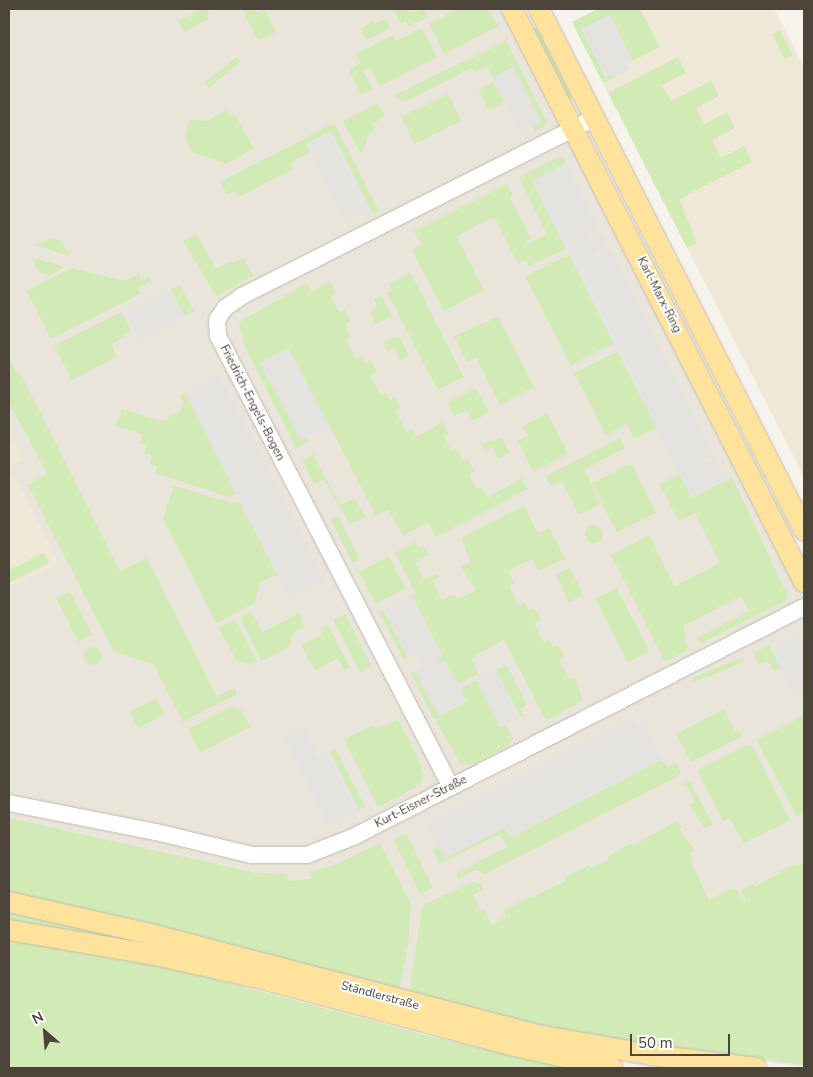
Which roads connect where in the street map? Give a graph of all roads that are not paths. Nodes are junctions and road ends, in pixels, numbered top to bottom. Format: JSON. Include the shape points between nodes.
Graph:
{"nodes":[{"id":1,"x":512,"y":9,"type":"edge"},
{"id":2,"x":539,"y":9,"type":"edge"},
{"id":3,"x":596,"y":118,"type":"junction"},
{"id":4,"x":575,"y":128,"type":"junction"},
{"id":5,"x":804,"y":530,"type":"edge"},
{"id":6,"x":804,"y":582,"type":"edge"},
{"id":7,"x":804,"y":607,"type":"edge"},
{"id":8,"x":451,"y":787,"type":"junction"},
{"id":9,"x":9,"y":804,"type":"edge"},
{"id":10,"x":9,"y":902,"type":"edge"},
{"id":11,"x":9,"y":930,"type":"edge"},
{"id":12,"x":612,"y":1068,"type":"edge"},
{"id":13,"x":756,"y":1068,"type":"edge"}],
"edges":[{"from":1,"to":4,"type":"main road","name":"Karl-Marx-Ring"},
{"from":2,"to":3,"type":"main road","name":"Karl-Marx-Ring"},
{"from":3,"to":4,"type":"street","name":"Friedrich-Engels-Bogen"},
{"from":3,"to":5,"type":"main road","name":"Karl-Marx-Ring"},
{"from":4,"to":6,"type":"main road","name":"Karl-Marx-Ring"},
{"from":4,"to":8,"type":"street","name":"Friedrich-Engels-Bogen","via":[[242,296],[225,308],[217,320],[218,336]]},
{"from":7,"to":8,"type":"street","name":"Kurt-Eisner-Straße"},
{"from":8,"to":9,"type":"street","name":"Kurt-Eisner-Straße","via":[[326,849],[287,856],[252,855],[146,830]]},
{"from":10,"to":13,"type":"main road","name":"Ständlerstraße","via":[[154,934],[534,1034],[643,1054]]},
{"from":11,"to":12,"type":"main road","name":"Ständlerstraße","via":[[156,955],[254,977],[511,1045]]}]}
